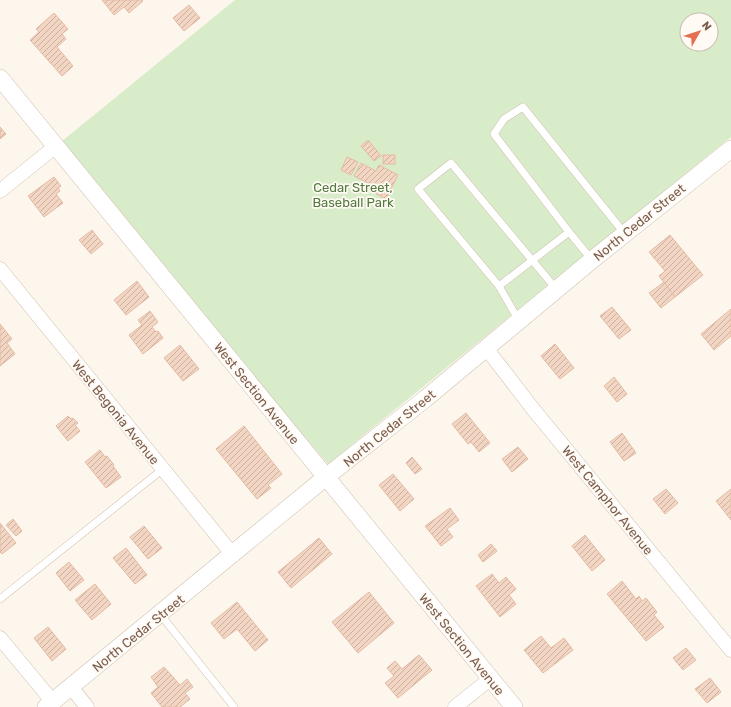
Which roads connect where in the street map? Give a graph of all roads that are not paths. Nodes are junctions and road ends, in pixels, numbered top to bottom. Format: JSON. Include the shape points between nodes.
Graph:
{"nodes":[{"id":1,"x":0,"y":78,"type":"edge"},
{"id":2,"x":56,"y":146,"type":"junction"},
{"id":3,"x":731,"y":149,"type":"edge"},
{"id":4,"x":0,"y":191,"type":"edge"},
{"id":5,"x":569,"y":232,"type":"junction"},
{"id":6,"x":625,"y":234,"type":"junction"},
{"id":7,"x":532,"y":260,"type":"junction"},
{"id":8,"x":592,"y":260,"type":"junction"},
{"id":9,"x":0,"y":269,"type":"edge"},
{"id":10,"x":499,"y":286,"type":"junction"},
{"id":11,"x":557,"y":290,"type":"junction"},
{"id":12,"x":519,"y":321,"type":"junction"},
{"id":13,"x":486,"y":348,"type":"junction"},
{"id":14,"x":163,"y":469,"type":"junction"},
{"id":15,"x":326,"y":478,"type":"junction"},
{"id":16,"x":233,"y":555,"type":"junction"},
{"id":17,"x":0,"y":599,"type":"edge"},
{"id":18,"x":160,"y":614,"type":"junction"},
{"id":19,"x":0,"y":638,"type":"edge"},
{"id":20,"x":731,"y":650,"type":"edge"},
{"id":21,"x":490,"y":679,"type":"junction"},
{"id":22,"x":71,"y":687,"type":"junction"},
{"id":23,"x":50,"y":704,"type":"edge"},
{"id":24,"x":87,"y":707,"type":"edge"},
{"id":25,"x":234,"y":707,"type":"edge"},
{"id":26,"x":455,"y":707,"type":"edge"},
{"id":27,"x":514,"y":707,"type":"edge"}],
"edges":[{"from":1,"to":2,"type":"street","name":"West Section Avenue"},
{"from":2,"to":4,"type":"street"},
{"from":2,"to":15,"type":"street","name":"West Section Avenue"},
{"from":3,"to":6,"type":"street","name":"North Cedar Street"},
{"from":5,"to":6,"type":"lane","via":[[494,134],[504,119],[523,107]]},
{"from":5,"to":7,"type":"lane"},
{"from":5,"to":8,"type":"lane"},
{"from":6,"to":8,"type":"street","name":"North Cedar Street"},
{"from":7,"to":10,"type":"lane"},
{"from":7,"to":10,"type":"lane","via":[[451,163],[418,189]]},
{"from":7,"to":11,"type":"lane"},
{"from":8,"to":11,"type":"street","name":"North Cedar Street"},
{"from":9,"to":14,"type":"street","name":"West Begonia Avenue"},
{"from":10,"to":12,"type":"lane"},
{"from":11,"to":12,"type":"street","name":"North Cedar Street"},
{"from":12,"to":13,"type":"street","name":"North Cedar Street"},
{"from":13,"to":15,"type":"street","name":"North Cedar Street"},
{"from":13,"to":20,"type":"street","name":"West Camphor Avenue","via":[[533,410]]},
{"from":14,"to":16,"type":"street","name":"West Begonia Avenue"},
{"from":14,"to":17,"type":"lane"},
{"from":15,"to":16,"type":"street","name":"North Cedar Street"},
{"from":15,"to":21,"type":"street","name":"West Section Avenue"},
{"from":16,"to":18,"type":"street","name":"North Cedar Street"},
{"from":18,"to":22,"type":"street","name":"North Cedar Street"},
{"from":18,"to":25,"type":"lane"},
{"from":19,"to":23,"type":"street"},
{"from":21,"to":26,"type":"street"},
{"from":21,"to":27,"type":"street","name":"West Section Avenue"},
{"from":22,"to":23,"type":"street","name":"North Cedar Street"},
{"from":22,"to":24,"type":"street"}]}
